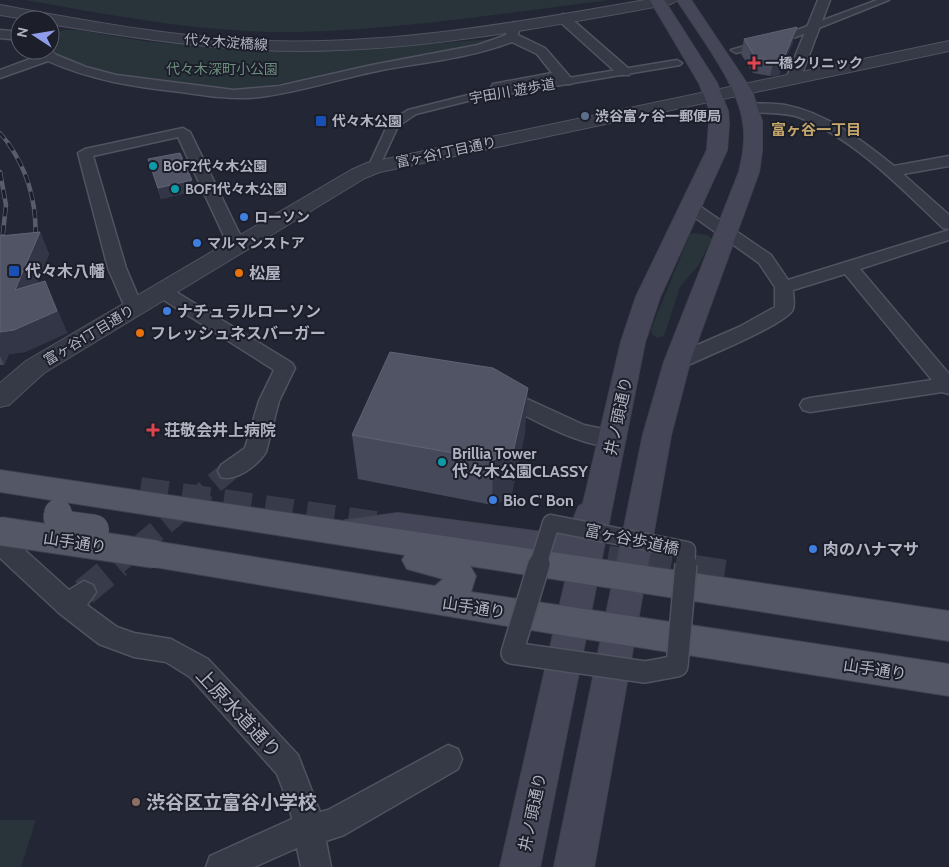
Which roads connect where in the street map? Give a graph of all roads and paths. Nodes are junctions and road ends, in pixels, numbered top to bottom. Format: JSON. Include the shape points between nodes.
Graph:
{"nodes":[{"id":1,"x":684,"y":0,"type":"edge"},
{"id":2,"x":824,"y":0,"type":"edge"},
{"id":3,"x":885,"y":0,"type":"edge"},
{"id":4,"x":662,"y":1,"type":"edge"},
{"id":5,"x":0,"y":4,"type":"edge"},
{"id":6,"x":563,"y":18,"type":"junction"},
{"id":7,"x":60,"y":26,"type":"edge"},
{"id":8,"x":814,"y":29,"type":"junction"},
{"id":9,"x":513,"y":32,"type":"junction"},
{"id":10,"x":454,"y":34,"type":"junction"},
{"id":11,"x":949,"y":46,"type":"edge"},
{"id":12,"x":736,"y":50,"type":"dead end"},
{"id":13,"x":31,"y":60,"type":"edge"},
{"id":14,"x":58,"y":60,"type":"edge"},
{"id":15,"x":677,"y":63,"type":"dead end"},
{"id":16,"x":624,"y":72,"type":"junction"},
{"id":17,"x":0,"y":74,"type":"edge"},
{"id":18,"x":564,"y":78,"type":"junction"},
{"id":19,"x":793,"y":79,"type":"junction"},
{"id":20,"x":498,"y":87,"type":"dead end"},
{"id":21,"x":715,"y":96,"type":"junction"},
{"id":22,"x":747,"y":99,"type":"junction"},
{"id":23,"x":949,"y":160,"type":"edge"},
{"id":24,"x":376,"y":163,"type":"dead end"},
{"id":25,"x":892,"y":171,"type":"junction"},
{"id":26,"x":689,"y":206,"type":"junction"},
{"id":27,"x":949,"y":224,"type":"edge"},
{"id":28,"x":726,"y":230,"type":"junction"},
{"id":29,"x":949,"y":235,"type":"edge"},
{"id":30,"x":244,"y":243,"type":"junction"},
{"id":31,"x":848,"y":266,"type":"junction"},
{"id":32,"x":784,"y":287,"type":"junction"},
{"id":33,"x":162,"y":291,"type":"junction"},
{"id":34,"x":134,"y":308,"type":"junction"},
{"id":35,"x":677,"y":362,"type":"junction"},
{"id":36,"x":948,"y":385,"type":"edge"},
{"id":37,"x":485,"y":386,"type":"edge"},
{"id":38,"x":0,"y":398,"type":"edge"},
{"id":39,"x":810,"y":405,"type":"dead end"},
{"id":40,"x":614,"y":438,"type":"junction"},
{"id":41,"x":229,"y":471,"type":"tunnel mouth"},
{"id":42,"x":0,"y":481,"type":"edge"},
{"id":43,"x":80,"y":494,"type":"junction"},
{"id":44,"x":298,"y":527,"type":"junction"},
{"id":45,"x":0,"y":531,"type":"edge"},
{"id":46,"x":342,"y":532,"type":"junction"},
{"id":47,"x":159,"y":546,"type":"junction"},
{"id":48,"x":0,"y":548,"type":"edge"},
{"id":49,"x":585,"y":569,"type":"junction"},
{"id":50,"x":629,"y":576,"type":"junction"},
{"id":51,"x":441,"y":601,"type":"junction"},
{"id":52,"x":573,"y":623,"type":"junction"},
{"id":53,"x":949,"y":626,"type":"edge"},
{"id":54,"x":618,"y":629,"type":"junction"},
{"id":55,"x":512,"y":653,"type":"joint"},
{"id":56,"x":949,"y":680,"type":"edge"},
{"id":57,"x":448,"y":759,"type":"dead end"},
{"id":58,"x":307,"y":829,"type":"junction"},
{"id":59,"x":221,"y":867,"type":"edge"},
{"id":60,"x":316,"y":867,"type":"edge"},
{"id":61,"x":520,"y":867,"type":"edge"},
{"id":62,"x":574,"y":867,"type":"edge"}],
"edges":[{"from":1,"to":22,"type":"main road"},
{"from":2,"to":8,"type":"street"},
{"from":3,"to":8,"type":"street"},
{"from":4,"to":6,"type":"street","name":"代々木淀橋線"},
{"from":4,"to":21,"type":"main road","name":"井ノ頭通り"},
{"from":5,"to":10,"type":"street","name":"代々木淀橋線","via":[[143,29],[233,38],[344,40]]},
{"from":6,"to":9,"type":"street","name":"代々木淀橋線"},
{"from":6,"to":16,"type":"street"},
{"from":7,"to":10,"type":"street","name":"代々木淀橋線","via":[[265,45],[373,44]]},
{"from":8,"to":12,"type":"street"},
{"from":8,"to":19,"type":"street"},
{"from":9,"to":10,"type":"street","name":"代々木淀橋線"},
{"from":9,"to":14,"type":"street","via":[[478,50],[452,56],[241,94],[122,80],[70,67]]},
{"from":9,"to":18,"type":"street","via":[[541,51]]},
{"from":11,"to":19,"type":"street","name":"富ヶ谷1丁目通り"},
{"from":13,"to":17,"type":"street"},
{"from":15,"to":16,"type":"street","name":"宇田川 遊歩道"},
{"from":16,"to":18,"type":"street","name":"宇田川 遊歩道"},
{"from":18,"to":20,"type":"street"},
{"from":18,"to":24,"type":"street","name":"宇田川 遊歩道","via":[[412,112],[393,124]]},
{"from":19,"to":22,"type":"street","name":"富ヶ谷1丁目通り"},
{"from":21,"to":22,"type":"street","name":"富ヶ谷1丁目通り"},
{"from":21,"to":26,"type":"main road","name":"井ノ頭通り","via":[[720,124],[717,150]]},
{"from":21,"to":30,"type":"street","name":"富ヶ谷1丁目通り","via":[[374,167]]},
{"from":22,"to":25,"type":"street","via":[[796,113],[846,138]]},
{"from":22,"to":28,"type":"main road","via":[[755,127],[755,149]]},
{"from":23,"to":25,"type":"street"},
{"from":25,"to":27,"type":"street"},
{"from":26,"to":28,"type":"street"},
{"from":26,"to":40,"type":"main road","name":"井ノ頭通り","via":[[648,298],[633,342]]},
{"from":28,"to":32,"type":"street","via":[[765,259]]},
{"from":28,"to":35,"type":"main road"},
{"from":29,"to":31,"type":"street"},
{"from":30,"to":33,"type":"street","name":"富ヶ谷1丁目通り"},
{"from":30,"to":34,"type":"street","via":[[232,236],[183,132],[85,153],[117,268]]},
{"from":31,"to":32,"type":"street"},
{"from":31,"to":36,"type":"street"},
{"from":32,"to":35,"type":"street","via":[[784,309],[768,321]]},
{"from":33,"to":34,"type":"street","name":"富ヶ谷1丁目通り"},
{"from":33,"to":41,"type":"street","via":[[285,368],[269,401],[255,452]]},
{"from":34,"to":38,"type":"street","name":"富ヶ谷1丁目通り","via":[[36,367]]},
{"from":35,"to":50,"type":"main road","via":[[657,435]]},
{"from":36,"to":39,"type":"street"},
{"from":37,"to":40,"type":"street","via":[[579,432]]},
{"from":40,"to":46,"type":"main road","via":[[583,533],[577,541],[567,545],[557,547],[398,525]]},
{"from":40,"to":49,"type":"main road","name":"井ノ頭通り"},
{"from":42,"to":43,"type":"main road"},
{"from":43,"to":44,"type":"main road"},
{"from":43,"to":47,"type":"main road","bridge":true,"via":[[66,501],[58,513],[58,518],[65,525]]},
{"from":44,"to":46,"type":"main road"},
{"from":44,"to":51,"type":"main road","via":[[329,546],[452,568],[460,580],[459,586]]},
{"from":45,"to":47,"type":"main road","name":"山手通り","bridge":true},
{"from":46,"to":49,"type":"main road"},
{"from":47,"to":51,"type":"main road","name":"山手通り","via":[[237,570]]},
{"from":48,"to":58,"type":"street","name":"上原水道通り","via":[[9,550],[76,598],[108,636],[134,645],[171,651],[199,668],[288,764],[304,805]]},
{"from":49,"to":50,"type":"main road"},
{"from":49,"to":52,"type":"main road","name":"井ノ頭通り"},
{"from":50,"to":53,"type":"main road"},
{"from":50,"to":54,"type":"main road"},
{"from":51,"to":52,"type":"main road","name":"山手通り"},
{"from":52,"to":54,"type":"main road","name":"山手通り"},
{"from":52,"to":61,"type":"main road","name":"井ノ頭通り"},
{"from":54,"to":56,"type":"main road","name":"山手通り"},
{"from":54,"to":62,"type":"main road"},
{"from":55,"to":55,"type":"street","name":"富ヶ谷歩道橋","bridge":true,"via":[[551,523],[687,550],[676,666],[645,672]]},
{"from":57,"to":58,"type":"street","via":[[333,824]]},
{"from":58,"to":59,"type":"street"},
{"from":58,"to":60,"type":"street","name":"上原水道通り"}]}
